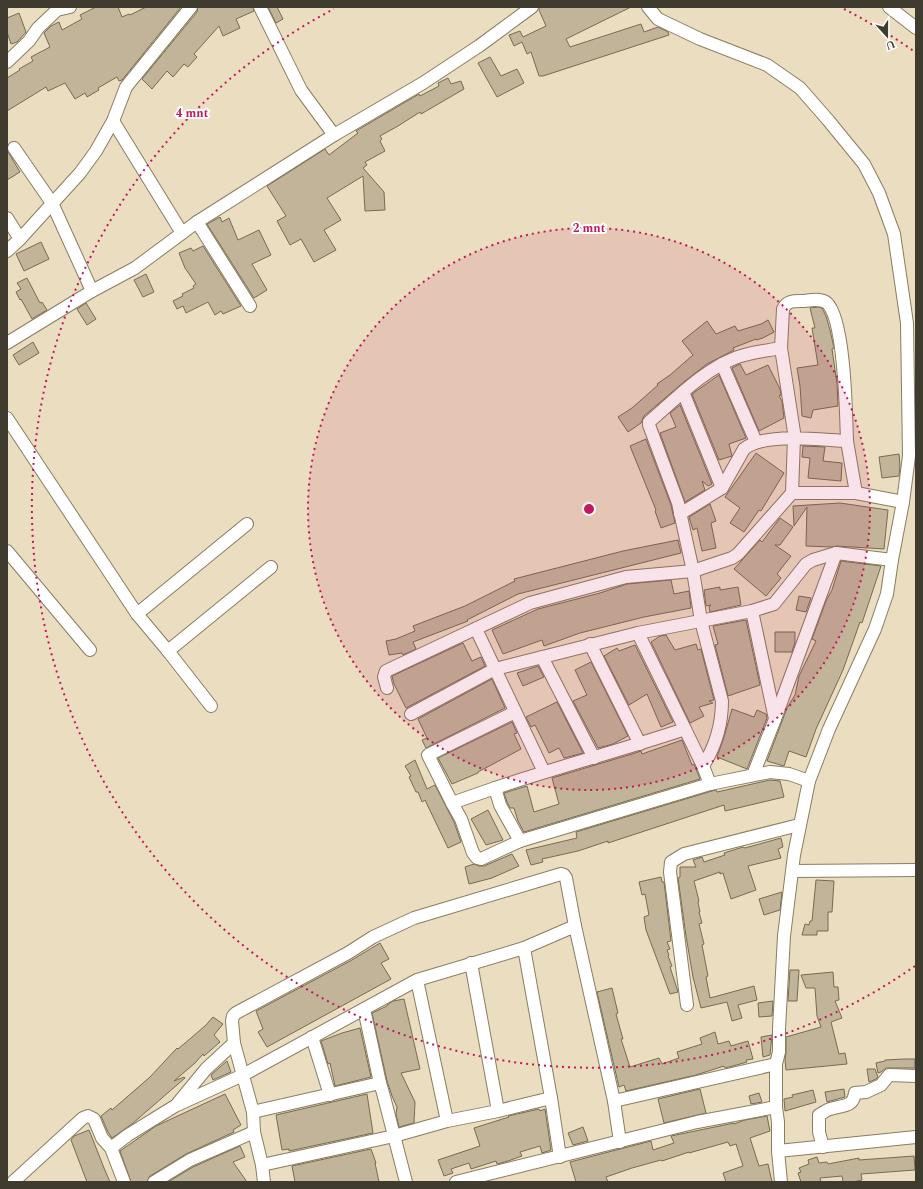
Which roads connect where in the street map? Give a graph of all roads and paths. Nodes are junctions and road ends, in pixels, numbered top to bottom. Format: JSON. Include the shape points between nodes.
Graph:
{"nodes":[{"id":1,"x":70,"y":7,"type":"edge"},
{"id":2,"x":191,"y":7,"type":"edge"},
{"id":3,"x":260,"y":7,"type":"edge"},
{"id":4,"x":532,"y":7,"type":"edge"},
{"id":5,"x":648,"y":7,"type":"edge"},
{"id":6,"x":888,"y":7,"type":"edge"},
{"id":7,"x":56,"y":9,"type":"edge"},
{"id":8,"x":916,"y":28,"type":"edge"},
{"id":9,"x":7,"y":62,"type":"edge"},
{"id":10,"x":113,"y":121,"type":"junction"},
{"id":11,"x":334,"y":135,"type":"junction"},
{"id":12,"x":14,"y":148,"type":"dead end"},
{"id":13,"x":52,"y":203,"type":"junction"},
{"id":14,"x":7,"y":218,"type":"edge"},
{"id":15,"x":198,"y":222,"type":"junction"},
{"id":16,"x":182,"y":233,"type":"junction"},
{"id":17,"x":20,"y":239,"type":"junction"},
{"id":18,"x":7,"y":251,"type":"edge"},
{"id":19,"x":92,"y":292,"type":"junction"},
{"id":20,"x":250,"y":306,"type":"dead end"},
{"id":21,"x":7,"y":343,"type":"edge"},
{"id":22,"x":781,"y":348,"type":"junction"},
{"id":23,"x":722,"y":364,"type":"junction"},
{"id":24,"x":908,"y":380,"type":"junction"},
{"id":25,"x":684,"y":392,"type":"junction"},
{"id":26,"x":916,"y":395,"type":"edge"},
{"id":27,"x":7,"y":418,"type":"edge"},
{"id":28,"x":794,"y":438,"type":"junction"},
{"id":29,"x":847,"y":441,"type":"junction"},
{"id":30,"x":756,"y":442,"type":"junction"},
{"id":31,"x":722,"y":488,"type":"junction"},
{"id":32,"x":792,"y":493,"type":"junction"},
{"id":33,"x":856,"y":493,"type":"junction"},
{"id":34,"x":903,"y":502,"type":"junction"},
{"id":35,"x":680,"y":514,"type":"junction"},
{"id":36,"x":247,"y":524,"type":"dead end"},
{"id":37,"x":7,"y":552,"type":"edge"},
{"id":38,"x":836,"y":553,"type":"junction"},
{"id":39,"x":892,"y":560,"type":"junction"},
{"id":40,"x":271,"y":567,"type":"dead end"},
{"id":41,"x":693,"y":571,"type":"junction"},
{"id":42,"x":752,"y":611,"type":"junction"},
{"id":43,"x":137,"y":614,"type":"junction"},
{"id":44,"x":701,"y":621,"type":"junction"},
{"id":45,"x":476,"y":629,"type":"junction"},
{"id":46,"x":638,"y":633,"type":"junction"},
{"id":47,"x":590,"y":644,"type":"junction"},
{"id":48,"x":90,"y":650,"type":"dead end"},
{"id":49,"x":168,"y":651,"type":"junction"},
{"id":50,"x":542,"y":657,"type":"junction"},
{"id":51,"x":495,"y":669,"type":"junction"},
{"id":52,"x":387,"y":688,"type":"dead end"},
{"id":53,"x":211,"y":706,"type":"dead end"},
{"id":54,"x":515,"y":712,"type":"junction"},
{"id":55,"x":411,"y":714,"type":"dead end"},
{"id":56,"x":775,"y":719,"type":"junction"},
{"id":57,"x":685,"y":729,"type":"junction"},
{"id":58,"x":640,"y":744,"type":"junction"},
{"id":59,"x":594,"y":758,"type":"junction"},
{"id":60,"x":703,"y":766,"type":"junction"},
{"id":61,"x":544,"y":772,"type":"junction"},
{"id":62,"x":753,"y":775,"type":"junction"},
{"id":63,"x":809,"y":781,"type":"junction"},
{"id":64,"x":710,"y":784,"type":"junction"},
{"id":65,"x":495,"y":788,"type":"junction"},
{"id":66,"x":452,"y":803,"type":"junction"},
{"id":67,"x":799,"y":825,"type":"junction"},
{"id":68,"x":520,"y":841,"type":"junction"},
{"id":69,"x":792,"y":870,"type":"junction"},
{"id":70,"x":916,"y":870,"type":"edge"},
{"id":71,"x":575,"y":926,"type":"junction"},
{"id":72,"x":524,"y":948,"type":"junction"},
{"id":73,"x":471,"y":963,"type":"junction"},
{"id":74,"x":417,"y":980,"type":"junction"},
{"id":75,"x":687,"y":1005,"type":"dead end"},
{"id":76,"x":364,"y":1009,"type":"junction"},
{"id":77,"x":312,"y":1037,"type":"junction"},
{"id":78,"x":234,"y":1043,"type":"junction"},
{"id":79,"x":776,"y":1064,"type":"junction"},
{"id":80,"x":243,"y":1075,"type":"junction"},
{"id":81,"x":916,"y":1076,"type":"edge"},
{"id":82,"x":380,"y":1083,"type":"junction"},
{"id":83,"x":330,"y":1094,"type":"junction"},
{"id":84,"x":552,"y":1098,"type":"junction"},
{"id":85,"x":614,"y":1101,"type":"junction"},
{"id":86,"x":176,"y":1106,"type":"junction"},
{"id":87,"x":776,"y":1107,"type":"junction"},
{"id":88,"x":498,"y":1111,"type":"junction"},
{"id":89,"x":253,"y":1112,"type":"junction"},
{"id":90,"x":447,"y":1121,"type":"junction"},
{"id":91,"x":254,"y":1132,"type":"junction"},
{"id":92,"x":394,"y":1136,"type":"junction"},
{"id":93,"x":916,"y":1137,"type":"edge"},
{"id":94,"x":620,"y":1142,"type":"junction"},
{"id":95,"x":823,"y":1147,"type":"junction"},
{"id":96,"x":112,"y":1148,"type":"junction"},
{"id":97,"x":778,"y":1151,"type":"junction"},
{"id":98,"x":560,"y":1157,"type":"junction"},
{"id":99,"x":262,"y":1165,"type":"junction"},
{"id":100,"x":13,"y":1182,"type":"edge"},
{"id":101,"x":124,"y":1182,"type":"edge"},
{"id":102,"x":154,"y":1182,"type":"edge"},
{"id":103,"x":264,"y":1182,"type":"edge"},
{"id":104,"x":406,"y":1182,"type":"edge"},
{"id":105,"x":456,"y":1182,"type":"edge"},
{"id":106,"x":781,"y":1182,"type":"edge"}],
"edges":[{"from":1,"to":7,"type":"street"},
{"from":2,"to":10,"type":"street","via":[[126,87]]},
{"from":3,"to":11,"type":"street","via":[[300,90]]},
{"from":4,"to":11,"type":"street","via":[[423,83]]},
{"from":5,"to":24,"type":"street","via":[[658,19],[700,39],[767,65],[800,88],[864,164],[879,193],[894,234],[907,323]]},
{"from":6,"to":8,"type":"street"},
{"from":7,"to":9,"type":"street"},
{"from":10,"to":13,"type":"street","via":[[80,173]]},
{"from":10,"to":16,"type":"street"},
{"from":11,"to":15,"type":"street"},
{"from":12,"to":13,"type":"street"},
{"from":13,"to":17,"type":"street"},
{"from":13,"to":19,"type":"street"},
{"from":14,"to":17,"type":"street"},
{"from":15,"to":16,"type":"street"},
{"from":15,"to":20,"type":"street"},
{"from":16,"to":19,"type":"street","via":[[134,268]]},
{"from":17,"to":18,"type":"street"},
{"from":19,"to":21,"type":"street"},
{"from":22,"to":23,"type":"street","via":[[737,357]]},
{"from":22,"to":28,"type":"street"},
{"from":22,"to":29,"type":"street","via":[[785,304],[818,300],[827,302],[832,310],[841,344]]},
{"from":23,"to":25,"type":"street","via":[[702,376]]},
{"from":23,"to":30,"type":"street"},
{"from":24,"to":26,"type":"street"},
{"from":24,"to":34,"type":"street","via":[[909,456]]},
{"from":25,"to":31,"type":"street"},
{"from":25,"to":35,"type":"street","via":[[649,422]]},
{"from":27,"to":43,"type":"street"},
{"from":28,"to":29,"type":"street"},
{"from":28,"to":30,"type":"street"},
{"from":28,"to":32,"type":"street"},
{"from":29,"to":33,"type":"street"},
{"from":30,"to":31,"type":"street","via":[[744,449]]},
{"from":31,"to":35,"type":"street"},
{"from":32,"to":33,"type":"street"},
{"from":32,"to":41,"type":"street","via":[[738,554]]},
{"from":33,"to":34,"type":"street"},
{"from":34,"to":39,"type":"street"},
{"from":35,"to":41,"type":"street"},
{"from":36,"to":43,"type":"street"},
{"from":37,"to":48,"type":"street"},
{"from":38,"to":39,"type":"street"},
{"from":38,"to":42,"type":"street","via":[[806,564],[774,604]]},
{"from":38,"to":56,"type":"street"},
{"from":39,"to":63,"type":"street","via":[[887,594],[875,629],[829,729]]},
{"from":40,"to":49,"type":"street"},
{"from":41,"to":44,"type":"street"},
{"from":41,"to":45,"type":"street","via":[[626,577],[530,603]]},
{"from":42,"to":44,"type":"street"},
{"from":42,"to":56,"type":"street"},
{"from":43,"to":49,"type":"street"},
{"from":44,"to":46,"type":"street"},
{"from":44,"to":60,"type":"street","via":[[722,701],[722,713],[711,753]]},
{"from":45,"to":51,"type":"street"},
{"from":45,"to":52,"type":"street","via":[[386,671],[384,677]]},
{"from":46,"to":47,"type":"street"},
{"from":46,"to":57,"type":"street"},
{"from":47,"to":50,"type":"street"},
{"from":47,"to":58,"type":"street"},
{"from":49,"to":53,"type":"street"},
{"from":50,"to":51,"type":"street"},
{"from":50,"to":59,"type":"street"},
{"from":51,"to":54,"type":"street"},
{"from":51,"to":55,"type":"street"},
{"from":54,"to":61,"type":"street"},
{"from":54,"to":66,"type":"street","via":[[428,755]]},
{"from":56,"to":62,"type":"street"},
{"from":57,"to":58,"type":"street"},
{"from":57,"to":60,"type":"street"},
{"from":58,"to":59,"type":"street"},
{"from":59,"to":61,"type":"street"},
{"from":60,"to":64,"type":"street"},
{"from":61,"to":65,"type":"street"},
{"from":62,"to":63,"type":"street","via":[[770,772],[789,774]]},
{"from":62,"to":64,"type":"street"},
{"from":63,"to":67,"type":"street"},
{"from":64,"to":68,"type":"street"},
{"from":65,"to":66,"type":"street"},
{"from":65,"to":68,"type":"street","via":[[500,805]]},
{"from":66,"to":68,"type":"street","via":[[477,858],[481,859]]},
{"from":67,"to":69,"type":"street"},
{"from":67,"to":75,"type":"street","via":[[684,854],[671,862],[670,872]]},
{"from":69,"to":70,"type":"street"},
{"from":69,"to":79,"type":"street","via":[[784,936],[779,1052]]},
{"from":71,"to":72,"type":"street"},
{"from":71,"to":78,"type":"street","via":[[564,874],[414,918],[373,937],[236,1013],[232,1021]]},
{"from":71,"to":85,"type":"street"},
{"from":72,"to":73,"type":"street"},
{"from":72,"to":84,"type":"street"},
{"from":73,"to":74,"type":"street"},
{"from":73,"to":88,"type":"street"},
{"from":74,"to":76,"type":"street"},
{"from":74,"to":90,"type":"street"},
{"from":76,"to":77,"type":"street"},
{"from":76,"to":82,"type":"street"},
{"from":77,"to":80,"type":"street"},
{"from":77,"to":83,"type":"street"},
{"from":78,"to":80,"type":"street"},
{"from":78,"to":86,"type":"street","via":[[206,1069]]},
{"from":79,"to":85,"type":"street"},
{"from":79,"to":87,"type":"street"},
{"from":80,"to":86,"type":"street"},
{"from":80,"to":89,"type":"street"},
{"from":81,"to":95,"type":"street","via":[[889,1075],[881,1085],[866,1092],[855,1093],[850,1104],[828,1109],[819,1115],[819,1132]]},
{"from":82,"to":83,"type":"street"},
{"from":82,"to":92,"type":"street"},
{"from":83,"to":89,"type":"street"},
{"from":84,"to":88,"type":"street"},
{"from":84,"to":98,"type":"street"},
{"from":85,"to":94,"type":"street"},
{"from":86,"to":96,"type":"street","via":[[128,1135]]},
{"from":87,"to":94,"type":"street","via":[[697,1122]]},
{"from":87,"to":97,"type":"street"},
{"from":88,"to":90,"type":"street"},
{"from":89,"to":91,"type":"street"},
{"from":90,"to":92,"type":"street"},
{"from":91,"to":99,"type":"street"},
{"from":91,"to":102,"type":"street","via":[[190,1160]]},
{"from":92,"to":99,"type":"street"},
{"from":92,"to":104,"type":"street"},
{"from":93,"to":95,"type":"street"},
{"from":94,"to":98,"type":"street"},
{"from":95,"to":97,"type":"street"},
{"from":96,"to":100,"type":"street","via":[[102,1138],[94,1119],[86,1116]]},
{"from":96,"to":101,"type":"street"},
{"from":97,"to":106,"type":"street"},
{"from":98,"to":105,"type":"street"},
{"from":99,"to":103,"type":"street"}]}
